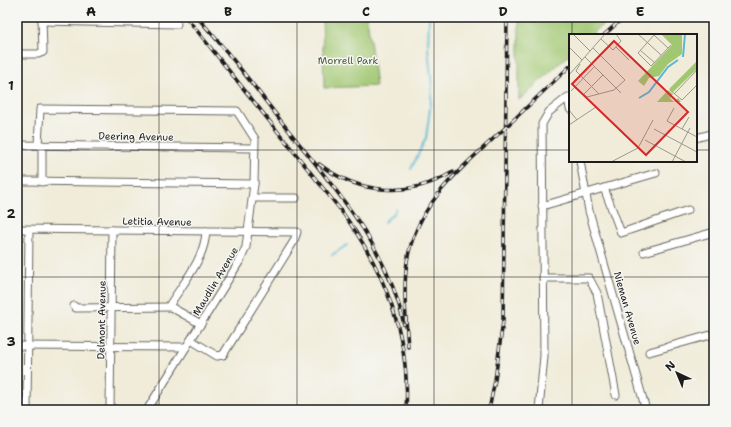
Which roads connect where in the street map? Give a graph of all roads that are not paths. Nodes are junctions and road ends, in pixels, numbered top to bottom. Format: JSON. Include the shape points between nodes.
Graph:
{"nodes":[{"id":1,"x":42,"y":19,"type":"edge"},
{"id":2,"x":177,"y":24,"type":"dead end"},
{"id":3,"x":17,"y":54,"type":"edge"},
{"id":4,"x":569,"y":103,"type":"edge"},
{"id":5,"x":714,"y":133,"type":"edge"},
{"id":6,"x":697,"y":138,"type":"edge"},
{"id":7,"x":17,"y":145,"type":"edge"},
{"id":8,"x":40,"y":145,"type":"junction"},
{"id":9,"x":254,"y":148,"type":"junction"},
{"id":10,"x":580,"y":162,"type":"edge"},
{"id":11,"x":656,"y":172,"type":"dead end"},
{"id":12,"x":25,"y":181,"type":"dead end"},
{"id":13,"x":42,"y":182,"type":"junction"},
{"id":14,"x":254,"y":184,"type":"junction"},
{"id":15,"x":604,"y":188,"type":"junction"},
{"id":16,"x":586,"y":193,"type":"junction"},
{"id":17,"x":252,"y":198,"type":"junction"},
{"id":18,"x":296,"y":198,"type":"dead end"},
{"id":19,"x":542,"y":206,"type":"junction"},
{"id":20,"x":688,"y":210,"type":"dead end"},
{"id":21,"x":17,"y":229,"type":"edge"},
{"id":22,"x":29,"y":230,"type":"junction"},
{"id":23,"x":112,"y":230,"type":"junction"},
{"id":24,"x":206,"y":231,"type":"junction"},
{"id":25,"x":249,"y":232,"type":"junction"},
{"id":26,"x":714,"y":232,"type":"edge"},
{"id":27,"x":644,"y":252,"type":"dead end"},
{"id":28,"x":543,"y":278,"type":"junction"},
{"id":29,"x":74,"y":306,"type":"dead end"},
{"id":30,"x":171,"y":307,"type":"junction"},
{"id":31,"x":111,"y":309,"type":"junction"},
{"id":32,"x":201,"y":324,"type":"junction"},
{"id":33,"x":714,"y":334,"type":"edge"},
{"id":34,"x":191,"y":340,"type":"junction"},
{"id":35,"x":17,"y":346,"type":"edge"},
{"id":36,"x":28,"y":346,"type":"junction"},
{"id":37,"x":111,"y":347,"type":"junction"},
{"id":38,"x":186,"y":347,"type":"junction"},
{"id":39,"x":649,"y":352,"type":"dead end"},
{"id":40,"x":616,"y":395,"type":"dead end"},
{"id":41,"x":27,"y":410,"type":"edge"},
{"id":42,"x":110,"y":410,"type":"edge"},
{"id":43,"x":147,"y":410,"type":"edge"},
{"id":44,"x":539,"y":410,"type":"edge"},
{"id":45,"x":646,"y":410,"type":"edge"}],
"edges":[{"from":1,"to":2,"type":"street"},
{"from":1,"to":3,"type":"street","via":[[43,52]]},
{"from":4,"to":19,"type":"street","via":[[568,97],[549,112],[542,124]]},
{"from":5,"to":6,"type":"street"},
{"from":7,"to":8,"type":"street","name":"Deering Avenue"},
{"from":8,"to":9,"type":"street","name":"Deering Avenue"},
{"from":8,"to":9,"type":"street","name":"Maudlin Avenue","via":[[40,109],[237,111],[255,139]]},
{"from":8,"to":13,"type":"street"},
{"from":9,"to":14,"type":"street","name":"Maudlin Avenue"},
{"from":10,"to":16,"type":"street","name":"Nieman Avenue"},
{"from":11,"to":15,"type":"street"},
{"from":12,"to":13,"type":"street"},
{"from":13,"to":14,"type":"street"},
{"from":14,"to":17,"type":"street","name":"Maudlin Avenue"},
{"from":15,"to":16,"type":"street"},
{"from":15,"to":20,"type":"street","via":[[621,233]]},
{"from":16,"to":19,"type":"street"},
{"from":16,"to":45,"type":"street","name":"Nieman Avenue"},
{"from":17,"to":18,"type":"street"},
{"from":17,"to":25,"type":"street","name":"Maudlin Avenue"},
{"from":19,"to":28,"type":"street"},
{"from":21,"to":22,"type":"street","name":"Letitia Avenue"},
{"from":22,"to":23,"type":"street","name":"Letitia Avenue"},
{"from":22,"to":36,"type":"street"},
{"from":23,"to":24,"type":"street","name":"Letitia Avenue"},
{"from":23,"to":31,"type":"street","name":"Delmont Avenue"},
{"from":24,"to":25,"type":"street","name":"Letitia Avenue"},
{"from":24,"to":30,"type":"street","via":[[202,253],[169,306]]},
{"from":25,"to":32,"type":"street","name":"Maudlin Avenue","via":[[241,259]]},
{"from":25,"to":34,"type":"street","name":"Letitia Avenue","via":[[297,232],[294,241],[223,355],[217,356]]},
{"from":26,"to":27,"type":"street"},
{"from":28,"to":40,"type":"street","via":[[589,278],[597,293]]},
{"from":28,"to":44,"type":"street","via":[[544,356]]},
{"from":29,"to":31,"type":"street"},
{"from":30,"to":31,"type":"street"},
{"from":30,"to":32,"type":"street"},
{"from":31,"to":37,"type":"street","name":"Delmont Avenue"},
{"from":32,"to":34,"type":"street","name":"Maudlin Avenue"},
{"from":33,"to":39,"type":"street"},
{"from":34,"to":38,"type":"street","name":"Maudlin Avenue"},
{"from":35,"to":36,"type":"street"},
{"from":36,"to":37,"type":"street"},
{"from":36,"to":41,"type":"street"},
{"from":37,"to":38,"type":"street"},
{"from":37,"to":42,"type":"street","name":"Delmont Avenue"},
{"from":38,"to":43,"type":"street","name":"Maudlin Avenue"}]}
